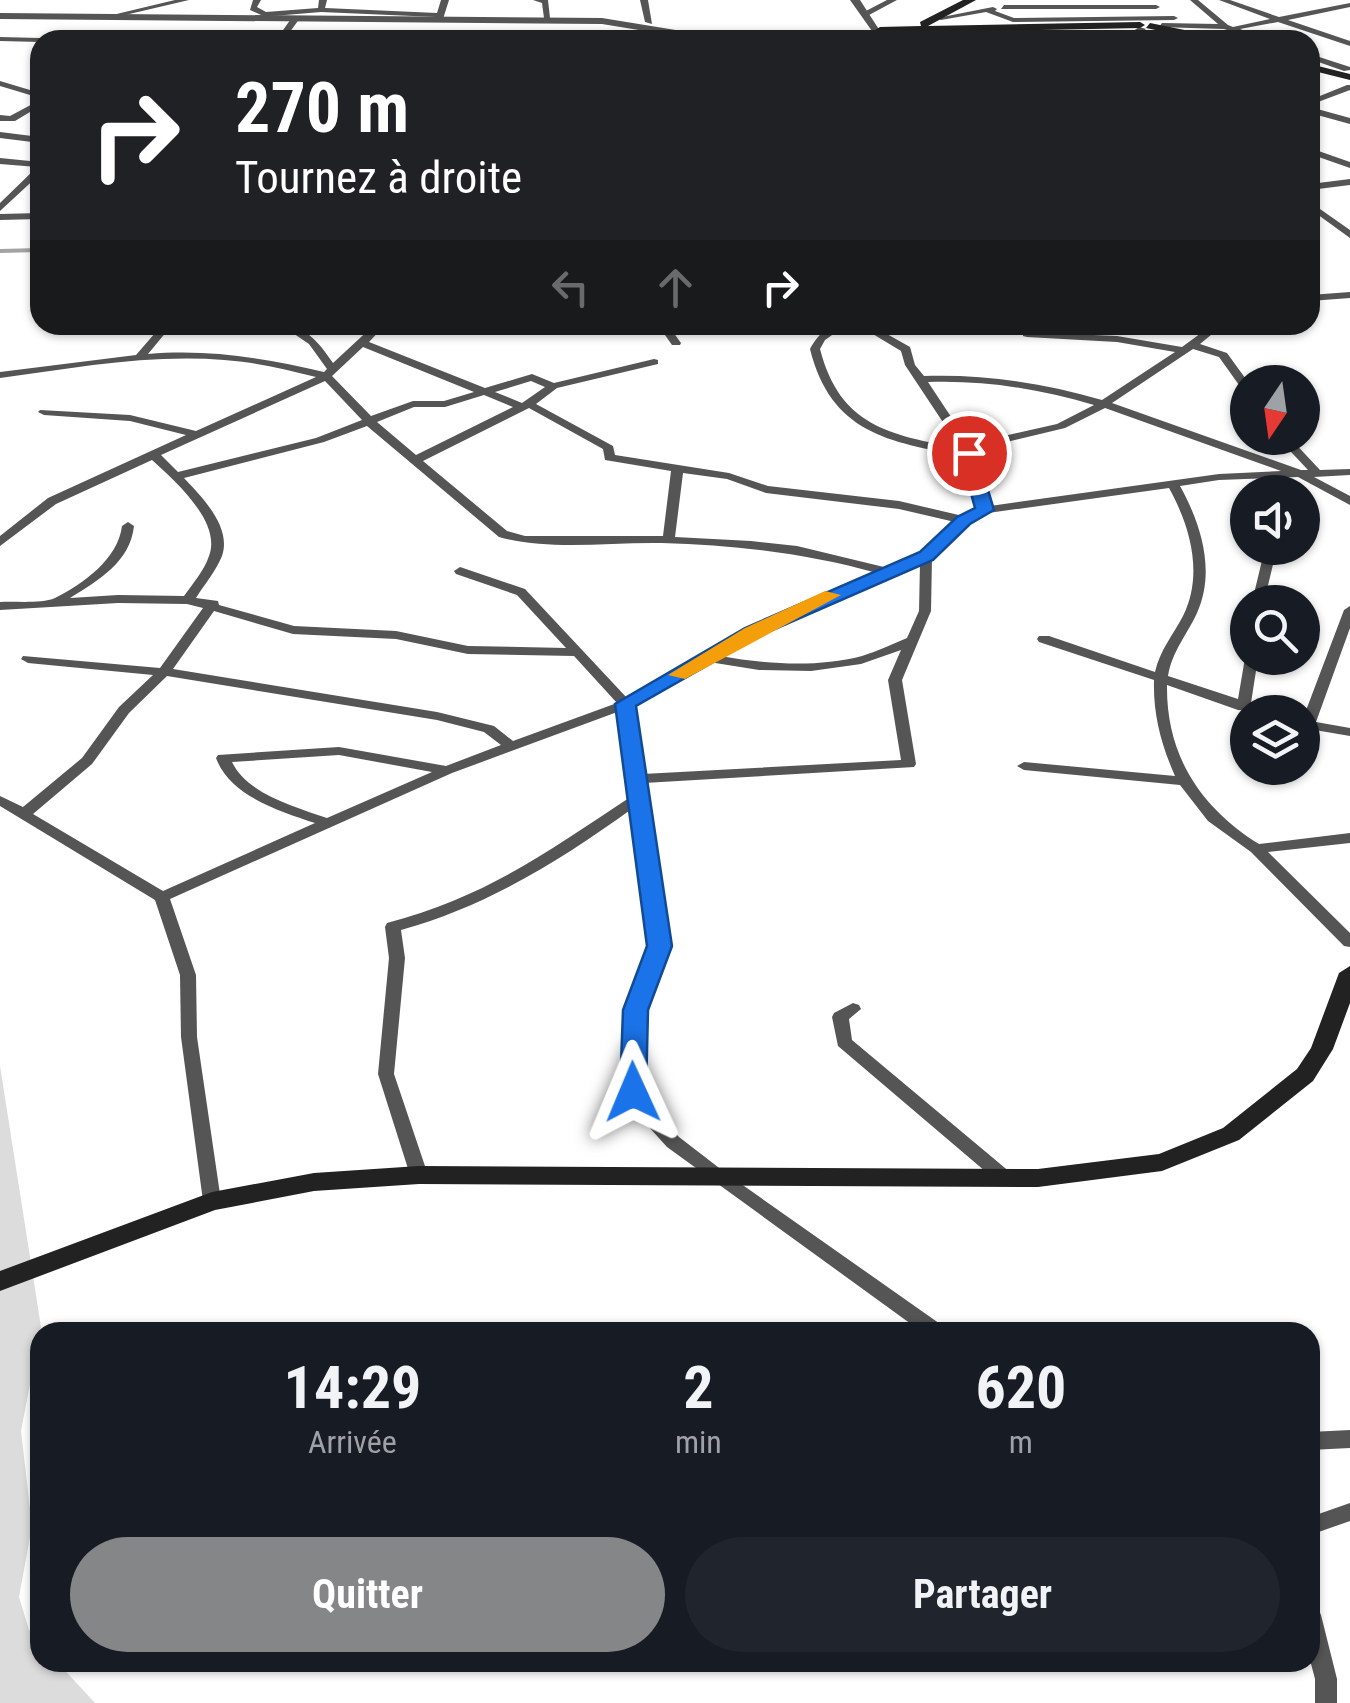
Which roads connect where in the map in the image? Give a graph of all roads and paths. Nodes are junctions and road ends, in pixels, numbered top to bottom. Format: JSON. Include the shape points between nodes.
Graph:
{"nodes":[{"id":1,"x":185,"y":0,"type":"edge"},
{"id":2,"x":256,"y":0,"type":"edge"},
{"id":3,"x":445,"y":0,"type":"edge"},
{"id":4,"x":536,"y":0,"type":"edge"},
{"id":5,"x":644,"y":0,"type":"edge"},
{"id":6,"x":854,"y":0,"type":"edge"},
{"id":7,"x":892,"y":0,"type":"edge"},
{"id":8,"x":971,"y":0,"type":"edge"},
{"id":9,"x":1014,"y":0,"type":"edge"},
{"id":10,"x":1142,"y":0,"type":"edge"},
{"id":11,"x":1194,"y":0,"type":"edge"},
{"id":12,"x":1223,"y":0,"type":"edge"},
{"id":13,"x":1306,"y":0,"type":"edge"},
{"id":14,"x":1037,"y":1,"type":"edge"},
{"id":15,"x":1350,"y":4,"type":"edge"},
{"id":16,"x":322,"y":5,"type":"edge"},
{"id":17,"x":1156,"y":7,"type":"junction"},
{"id":18,"x":1328,"y":8,"type":"junction"},
{"id":19,"x":995,"y":9,"type":"junction"},
{"id":20,"x":866,"y":12,"type":"junction"},
{"id":21,"x":1350,"y":15,"type":"edge"},
{"id":22,"x":0,"y":16,"type":"edge"},
{"id":23,"x":269,"y":16,"type":"junction"},
{"id":24,"x":547,"y":16,"type":"junction"},
{"id":25,"x":108,"y":17,"type":"junction"},
{"id":26,"x":439,"y":17,"type":"junction"},
{"id":27,"x":296,"y":18,"type":"junction"},
{"id":28,"x":572,"y":18,"type":"junction"},
{"id":29,"x":941,"y":18,"type":"junction"},
{"id":30,"x":1278,"y":18,"type":"junction"},
{"id":31,"x":534,"y":20,"type":"junction"},
{"id":32,"x":1177,"y":20,"type":"junction"},
{"id":33,"x":648,"y":22,"type":"junction"},
{"id":34,"x":1145,"y":27,"type":"junction"},
{"id":35,"x":1230,"y":28,"type":"junction"},
{"id":36,"x":906,"y":29,"type":"junction"},
{"id":37,"x":287,"y":30,"type":"edge"},
{"id":38,"x":651,"y":30,"type":"edge"},
{"id":39,"x":690,"y":30,"type":"edge"},
{"id":40,"x":878,"y":30,"type":"edge"},
{"id":41,"x":900,"y":30,"type":"edge"},
{"id":42,"x":1012,"y":30,"type":"edge"},
{"id":43,"x":1140,"y":30,"type":"edge"},
{"id":44,"x":1156,"y":30,"type":"edge"},
{"id":45,"x":1162,"y":30,"type":"edge"},
{"id":46,"x":1236,"y":30,"type":"edge"},
{"id":47,"x":1311,"y":30,"type":"edge"},
{"id":48,"x":1320,"y":33,"type":"edge"},
{"id":49,"x":0,"y":39,"type":"edge"},
{"id":50,"x":30,"y":40,"type":"edge"},
{"id":51,"x":1350,"y":41,"type":"edge"},
{"id":52,"x":1320,"y":64,"type":"edge"},
{"id":53,"x":1349,"y":72,"type":"edge"},
{"id":54,"x":0,"y":83,"type":"edge"},
{"id":55,"x":1350,"y":86,"type":"edge"},
{"id":56,"x":30,"y":95,"type":"edge"},
{"id":57,"x":1329,"y":95,"type":"junction"},
{"id":58,"x":1350,"y":100,"type":"edge"},
{"id":59,"x":1320,"y":101,"type":"edge"},
{"id":60,"x":30,"y":106,"type":"edge"},
{"id":61,"x":1320,"y":110,"type":"edge"},
{"id":62,"x":0,"y":118,"type":"edge"},
{"id":63,"x":12,"y":119,"type":"junction"},
{"id":64,"x":1350,"y":121,"type":"edge"},
{"id":65,"x":0,"y":131,"type":"edge"},
{"id":66,"x":30,"y":138,"type":"edge"},
{"id":67,"x":1320,"y":155,"type":"edge"},
{"id":68,"x":0,"y":161,"type":"edge"},
{"id":69,"x":1350,"y":165,"type":"edge"},
{"id":70,"x":30,"y":166,"type":"edge"},
{"id":71,"x":30,"y":177,"type":"edge"},
{"id":72,"x":1350,"y":182,"type":"edge"},
{"id":73,"x":1320,"y":186,"type":"edge"},
{"id":74,"x":0,"y":208,"type":"edge"},
{"id":75,"x":1320,"y":212,"type":"edge"},
{"id":76,"x":30,"y":216,"type":"edge"},
{"id":77,"x":0,"y":217,"type":"edge"},
{"id":78,"x":1350,"y":234,"type":"edge"},
{"id":79,"x":1350,"y":295,"type":"edge"},
{"id":80,"x":1320,"y":297,"type":"edge"},
{"id":81,"x":159,"y":335,"type":"edge"},
{"id":82,"x":302,"y":335,"type":"edge"},
{"id":83,"x":371,"y":335,"type":"edge"},
{"id":84,"x":670,"y":335,"type":"edge"},
{"id":85,"x":826,"y":335,"type":"edge"},
{"id":86,"x":881,"y":335,"type":"edge"},
{"id":87,"x":1045,"y":335,"type":"edge"},
{"id":88,"x":1205,"y":335,"type":"edge"},
{"id":89,"x":363,"y":343,"type":"junction"},
{"id":90,"x":676,"y":343,"type":"dead end"},
{"id":91,"x":1188,"y":348,"type":"junction"},
{"id":92,"x":138,"y":360,"type":"junction"},
{"id":93,"x":654,"y":362,"type":"dead end"},
{"id":94,"x":1230,"y":366,"type":"edge"},
{"id":95,"x":329,"y":372,"type":"junction"},
{"id":96,"x":0,"y":375,"type":"edge"},
{"id":97,"x":921,"y":379,"type":"junction"},
{"id":98,"x":553,"y":386,"type":"junction"},
{"id":99,"x":489,"y":390,"type":"junction"},
{"id":100,"x":1104,"y":404,"type":"junction"},
{"id":101,"x":525,"y":405,"type":"junction"},
{"id":102,"x":44,"y":412,"type":"dead end"},
{"id":103,"x":370,"y":422,"type":"junction"},
{"id":104,"x":198,"y":434,"type":"junction"},
{"id":105,"x":968,"y":450,"type":"junction"},
{"id":106,"x":1301,"y":455,"type":"edge"},
{"id":107,"x":154,"y":456,"type":"junction"},
{"id":108,"x":416,"y":460,"type":"junction"},
{"id":109,"x":676,"y":471,"type":"junction"},
{"id":110,"x":1350,"y":472,"type":"edge"},
{"id":111,"x":1318,"y":473,"type":"junction"},
{"id":112,"x":1285,"y":474,"type":"joint"},
{"id":113,"x":1300,"y":474,"type":"junction"},
{"id":114,"x":176,"y":476,"type":"junction"},
{"id":115,"x":1172,"y":482,"type":"junction"},
{"id":116,"x":1350,"y":501,"type":"edge"},
{"id":117,"x":985,"y":510,"type":"junction"},
{"id":118,"x":964,"y":520,"type":"junction"},
{"id":119,"x":128,"y":526,"type":"dead end"},
{"id":120,"x":670,"y":540,"type":"junction"},
{"id":121,"x":0,"y":542,"type":"edge"},
{"id":122,"x":926,"y":556,"type":"junction"},
{"id":123,"x":460,"y":570,"type":"dead end"},
{"id":124,"x":885,"y":571,"type":"junction"},
{"id":125,"x":188,"y":600,"type":"junction"},
{"id":126,"x":57,"y":601,"type":"junction"},
{"id":127,"x":213,"y":604,"type":"junction"},
{"id":128,"x":0,"y":606,"type":"edge"},
{"id":129,"x":1350,"y":610,"type":"edge"},
{"id":130,"x":1044,"y":639,"type":"dead end"},
{"id":131,"x":908,"y":642,"type":"junction"},
{"id":132,"x":575,"y":652,"type":"junction"},
{"id":133,"x":708,"y":658,"type":"junction"},
{"id":134,"x":28,"y":659,"type":"dead end"},
{"id":135,"x":164,"y":672,"type":"junction"},
{"id":136,"x":1160,"y":682,"type":"junction"},
{"id":137,"x":1316,"y":695,"type":"edge"},
{"id":138,"x":1230,"y":703,"type":"edge"},
{"id":139,"x":626,"y":704,"type":"junction"},
{"id":140,"x":1320,"y":727,"type":"edge"},
{"id":141,"x":1350,"y":732,"type":"edge"},
{"id":142,"x":512,"y":747,"type":"junction"},
{"id":143,"x":1024,"y":766,"type":"dead end"},
{"id":144,"x":447,"y":770,"type":"junction"},
{"id":145,"x":636,"y":779,"type":"junction"},
{"id":146,"x":1187,"y":781,"type":"junction"},
{"id":147,"x":636,"y":799,"type":"junction"},
{"id":148,"x":0,"y":800,"type":"edge"},
{"id":149,"x":24,"y":814,"type":"junction"},
{"id":150,"x":325,"y":822,"type":"junction"},
{"id":151,"x":1350,"y":838,"type":"edge"},
{"id":152,"x":1256,"y":849,"type":"junction"},
{"id":153,"x":162,"y":898,"type":"junction"},
{"id":154,"x":1350,"y":942,"type":"edge"},
{"id":155,"x":1350,"y":973,"type":"edge"},
{"id":156,"x":853,"y":1009,"type":"dead end"},
{"id":157,"x":418,"y":1175,"type":"junction"},
{"id":158,"x":1005,"y":1178,"type":"junction"},
{"id":159,"x":721,"y":1179,"type":"junction"},
{"id":160,"x":212,"y":1202,"type":"junction"},
{"id":161,"x":0,"y":1281,"type":"edge"},
{"id":162,"x":922,"y":1322,"type":"edge"},
{"id":163,"x":1350,"y":1439,"type":"edge"},
{"id":164,"x":1320,"y":1440,"type":"edge"},
{"id":165,"x":1350,"y":1512,"type":"edge"},
{"id":166,"x":1320,"y":1522,"type":"edge"},
{"id":167,"x":1320,"y":1655,"type":"edge"},
{"id":168,"x":1326,"y":1703,"type":"edge"}],
"edges":[{"from":1,"to":25,"type":"street"},
{"from":2,"to":23,"type":"street","via":[[253,8]]},
{"from":3,"to":26,"type":"street"},
{"from":4,"to":24,"type":"street","via":[[545,2]]},
{"from":5,"to":33,"type":"street"},
{"from":6,"to":20,"type":"street"},
{"from":7,"to":20,"type":"street"},
{"from":8,"to":29,"type":"main road"},
{"from":9,"to":19,"type":"street"},
{"from":10,"to":14,"type":"street"},
{"from":10,"to":17,"type":"street"},
{"from":11,"to":35,"type":"street"},
{"from":12,"to":30,"type":"street"},
{"from":13,"to":18,"type":"street"},
{"from":14,"to":19,"type":"street"},
{"from":15,"to":18,"type":"street"},
{"from":16,"to":23,"type":"street"},
{"from":16,"to":26,"type":"street"},
{"from":17,"to":19,"type":"street"},
{"from":17,"to":32,"type":"street"},
{"from":18,"to":21,"type":"street"},
{"from":18,"to":30,"type":"street"},
{"from":19,"to":29,"type":"street"},
{"from":19,"to":32,"type":"street","via":[[1013,20]]},
{"from":20,"to":40,"type":"street"},
{"from":22,"to":25,"type":"street"},
{"from":23,"to":25,"type":"street"},
{"from":23,"to":27,"type":"street"},
{"from":24,"to":28,"type":"street"},
{"from":24,"to":31,"type":"street"},
{"from":26,"to":27,"type":"street"},
{"from":26,"to":31,"type":"street"},
{"from":27,"to":37,"type":"street"},
{"from":28,"to":31,"type":"street"},
{"from":28,"to":33,"type":"street"},
{"from":28,"to":38,"type":"street"},
{"from":29,"to":36,"type":"main road"},
{"from":30,"to":35,"type":"street"},
{"from":30,"to":47,"type":"street"},
{"from":32,"to":34,"type":"street"},
{"from":32,"to":35,"type":"street"},
{"from":33,"to":39,"type":"street"},
{"from":34,"to":36,"type":"main road"},
{"from":34,"to":42,"type":"main road"},
{"from":34,"to":43,"type":"street"},
{"from":34,"to":44,"type":"main road"},
{"from":34,"to":45,"type":"main road"},
{"from":35,"to":46,"type":"street"},
{"from":36,"to":41,"type":"main road"},
{"from":48,"to":51,"type":"street"},
{"from":49,"to":50,"type":"street"},
{"from":52,"to":53,"type":"main road"},
{"from":54,"to":56,"type":"street"},
{"from":55,"to":57,"type":"street"},
{"from":57,"to":58,"type":"street"},
{"from":57,"to":59,"type":"street"},
{"from":60,"to":63,"type":"street"},
{"from":61,"to":64,"type":"street"},
{"from":62,"to":63,"type":"street"},
{"from":63,"to":65,"type":"street"},
{"from":65,"to":66,"type":"street"},
{"from":67,"to":69,"type":"street"},
{"from":68,"to":70,"type":"street"},
{"from":71,"to":74,"type":"street"},
{"from":72,"to":73,"type":"street"},
{"from":75,"to":78,"type":"street"},
{"from":76,"to":77,"type":"street"},
{"from":79,"to":80,"type":"street"},
{"from":81,"to":92,"type":"street"},
{"from":82,"to":95,"type":"street"},
{"from":83,"to":89,"type":"street"},
{"from":84,"to":90,"type":"street"},
{"from":85,"to":105,"type":"street","via":[[815,349],[823,385],[837,405],[881,431]]},
{"from":86,"to":97,"type":"street","via":[[909,351]]},
{"from":87,"to":91,"type":"street"},
{"from":88,"to":91,"type":"street"},
{"from":89,"to":95,"type":"street"},
{"from":89,"to":99,"type":"street"},
{"from":91,"to":94,"type":"street","via":[[1223,356]]},
{"from":91,"to":100,"type":"street"},
{"from":92,"to":95,"type":"street","via":[[248,358]]},
{"from":92,"to":96,"type":"street"},
{"from":93,"to":98,"type":"street"},
{"from":95,"to":103,"type":"street"},
{"from":95,"to":104,"type":"street"},
{"from":97,"to":100,"type":"street","via":[[1029,385]]},
{"from":97,"to":105,"type":"street"},
{"from":98,"to":99,"type":"street","via":[[532,377]]},
{"from":98,"to":101,"type":"street"},
{"from":99,"to":101,"type":"street"},
{"from":99,"to":103,"type":"street","via":[[445,404],[413,404]]},
{"from":100,"to":105,"type":"street","via":[[1061,426]]},
{"from":100,"to":113,"type":"street"},
{"from":101,"to":108,"type":"street"},
{"from":101,"to":109,"type":"street","via":[[610,448],[609,458]]},
{"from":102,"to":104,"type":"street","via":[[130,418]]},
{"from":103,"to":108,"type":"street"},
{"from":103,"to":114,"type":"street","via":[[272,455]]},
{"from":104,"to":107,"type":"street"},
{"from":105,"to":117,"type":"street"},
{"from":106,"to":111,"type":"street"},
{"from":107,"to":114,"type":"street"},
{"from":107,"to":121,"type":"street","via":[[52,502]]},
{"from":108,"to":120,"type":"street","via":[[463,505],[514,538]]},
{"from":109,"to":118,"type":"street"},
{"from":109,"to":120,"type":"street"},
{"from":110,"to":111,"type":"street"},
{"from":111,"to":113,"type":"street"},
{"from":112,"to":113,"type":"street"},
{"from":112,"to":115,"type":"street"},
{"from":113,"to":116,"type":"street"},
{"from":114,"to":125,"type":"street","via":[[199,502],[218,542]]},
{"from":115,"to":117,"type":"street"},
{"from":115,"to":136,"type":"street","via":[[1194,530],[1198,578],[1194,605]]},
{"from":117,"to":118,"type":"street"},
{"from":118,"to":122,"type":"street"},
{"from":119,"to":126,"type":"street","via":[[125,546],[107,566]]},
{"from":120,"to":124,"type":"street","via":[[812,552]]},
{"from":122,"to":124,"type":"street"},
{"from":122,"to":131,"type":"street","via":[[924,610]]},
{"from":123,"to":132,"type":"street","via":[[521,592]]},
{"from":124,"to":133,"type":"street"},
{"from":125,"to":126,"type":"street"},
{"from":125,"to":127,"type":"street"},
{"from":126,"to":128,"type":"street"},
{"from":127,"to":132,"type":"street","via":[[293,630],[396,634],[468,650]]},
{"from":127,"to":135,"type":"street"},
{"from":129,"to":137,"type":"street"},
{"from":130,"to":136,"type":"street"},
{"from":131,"to":133,"type":"street","via":[[871,660],[776,669]]},
{"from":131,"to":145,"type":"street","via":[[895,680],[910,761],[904,766]]},
{"from":132,"to":139,"type":"street"},
{"from":133,"to":139,"type":"street"},
{"from":134,"to":135,"type":"street"},
{"from":135,"to":142,"type":"street","via":[[437,716],[489,729]]},
{"from":135,"to":149,"type":"street","via":[[141,690],[86,761]]},
{"from":136,"to":138,"type":"street"},
{"from":136,"to":146,"type":"street","via":[[1164,720]]},
{"from":139,"to":142,"type":"street"},
{"from":139,"to":145,"type":"street"},
{"from":140,"to":141,"type":"street"},
{"from":142,"to":144,"type":"street"},
{"from":143,"to":146,"type":"street"},
{"from":144,"to":150,"type":"street"},
{"from":144,"to":150,"type":"street","via":[[339,751],[223,758],[226,770],[246,786]]},
{"from":145,"to":147,"type":"street"},
{"from":146,"to":152,"type":"street","via":[[1204,808]]},
{"from":147,"to":157,"type":"street","via":[[550,859],[477,899],[393,927],[397,958],[386,1074]]},
{"from":147,"to":159,"type":"street","via":[[646,828],[660,946],[636,1010],[633,1092],[673,1142]]},
{"from":148,"to":149,"type":"street"},
{"from":149,"to":153,"type":"street"},
{"from":150,"to":153,"type":"street"},
{"from":151,"to":152,"type":"street"},
{"from":152,"to":154,"type":"street"},
{"from":153,"to":160,"type":"street","via":[[188,975],[189,1037]]},
{"from":155,"to":158,"type":"main road","via":[[1305,1076],[1231,1134],[1162,1162]]},
{"from":156,"to":158,"type":"street","via":[[840,1017],[844,1042]]},
{"from":157,"to":159,"type":"main road"},
{"from":157,"to":160,"type":"main road","via":[[314,1182]]},
{"from":158,"to":159,"type":"main road"},
{"from":159,"to":162,"type":"street"},
{"from":160,"to":161,"type":"main road"},
{"from":163,"to":164,"type":"street"},
{"from":165,"to":166,"type":"street"},
{"from":167,"to":168,"type":"street"}]}
